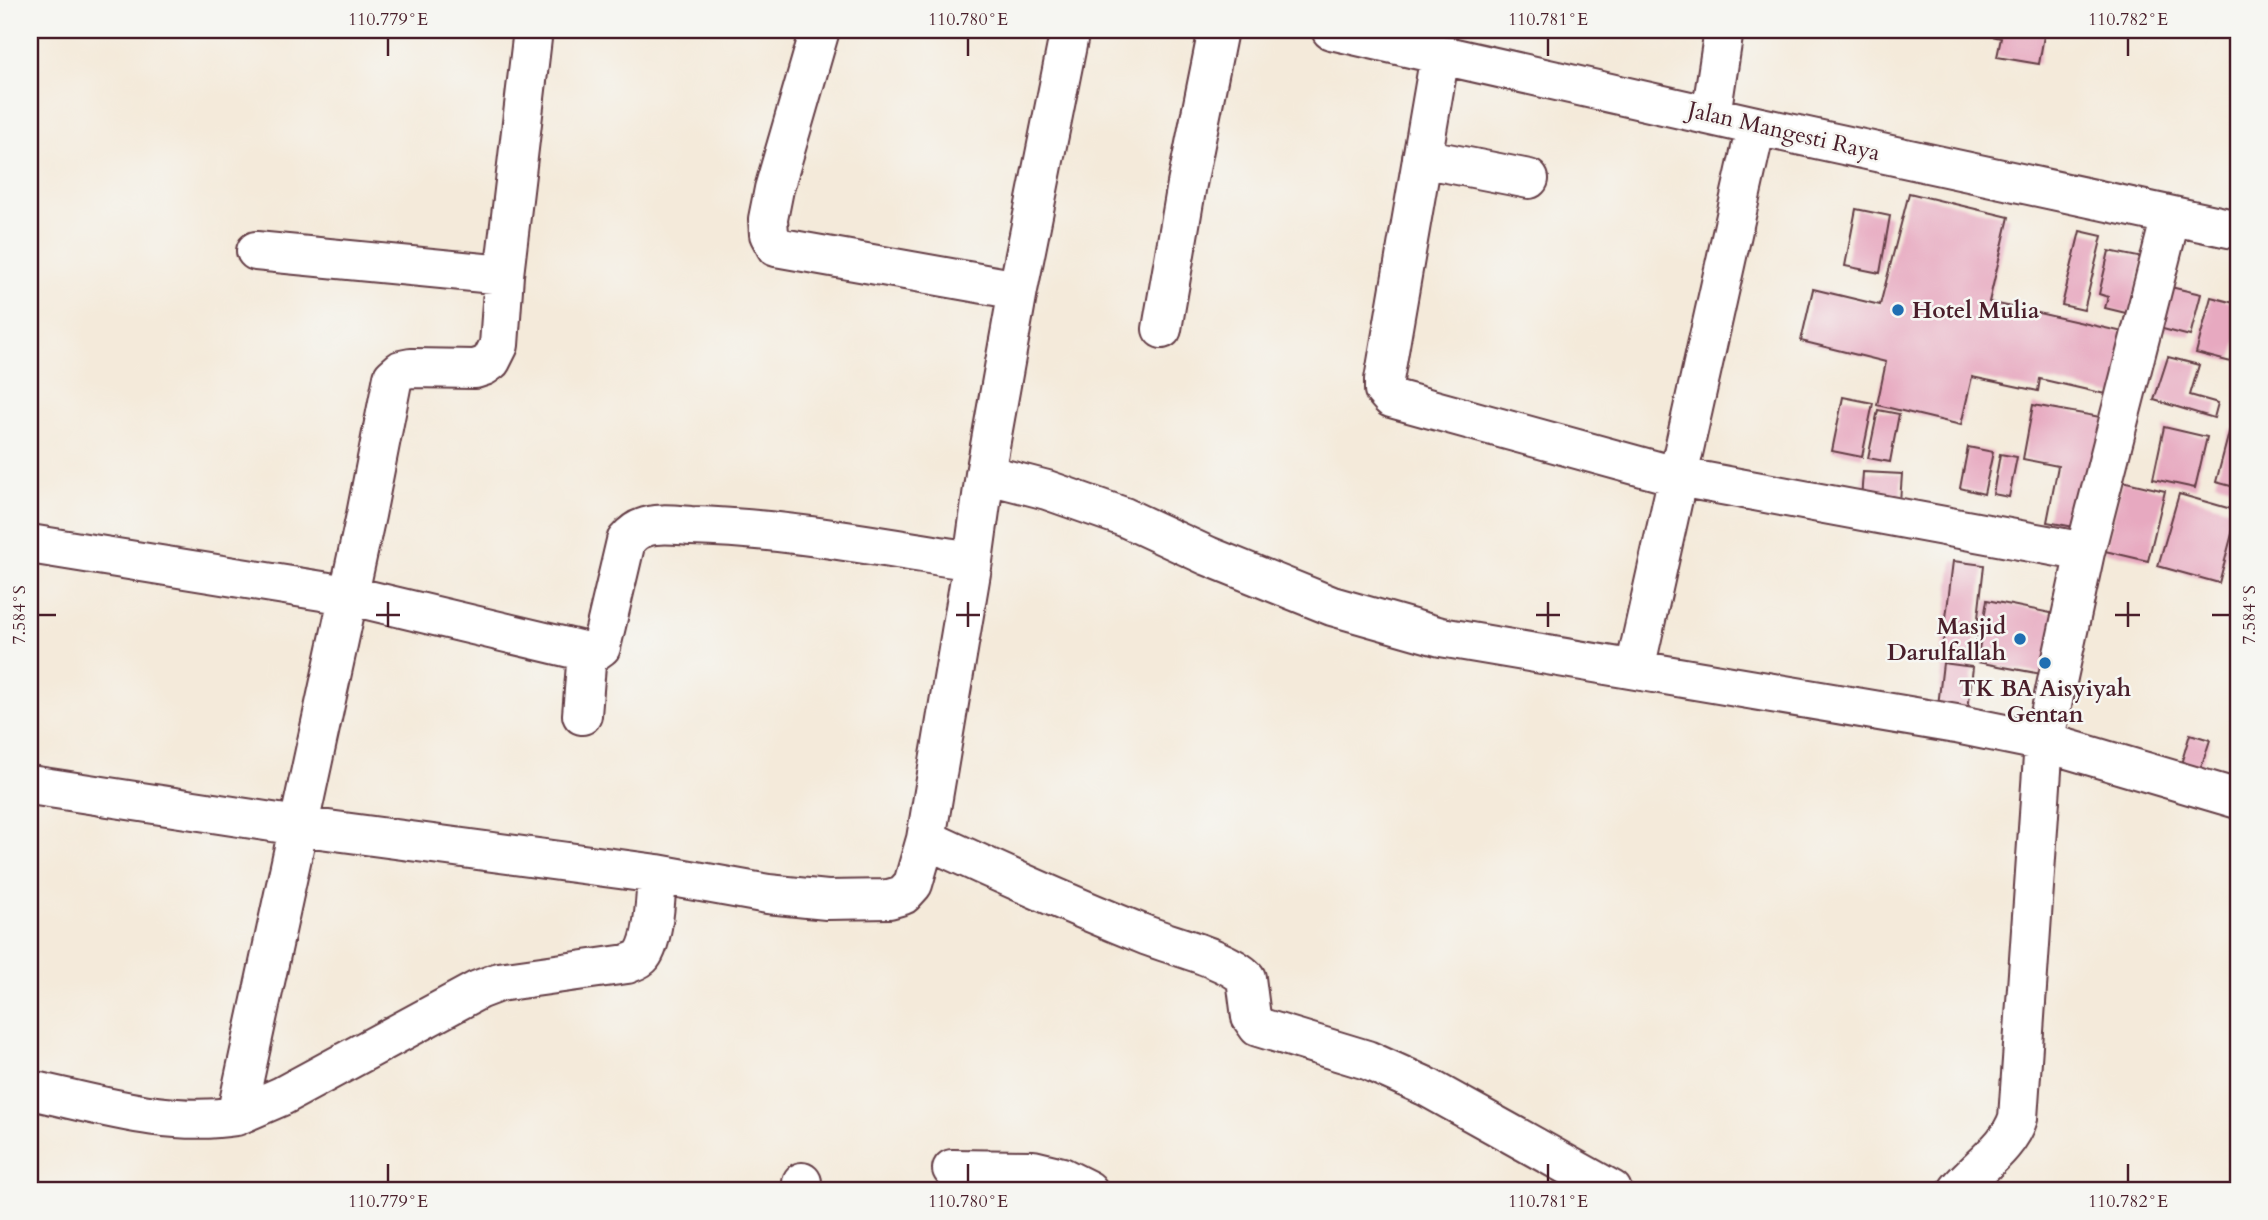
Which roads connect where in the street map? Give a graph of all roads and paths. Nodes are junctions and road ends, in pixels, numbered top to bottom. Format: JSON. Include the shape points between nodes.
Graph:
{"nodes":[{"id":1,"x":533,"y":30,"type":"edge"},
{"id":2,"x":820,"y":30,"type":"edge"},
{"id":3,"x":1070,"y":30,"type":"edge"},
{"id":4,"x":1218,"y":30,"type":"edge"},
{"id":5,"x":1331,"y":30,"type":"edge"},
{"id":6,"x":1724,"y":30,"type":"edge"},
{"id":7,"x":1372,"y":34,"type":"edge"},
{"id":8,"x":1440,"y":55,"type":"junction"},
{"id":9,"x":1711,"y":115,"type":"junction"},
{"id":10,"x":1756,"y":126,"type":"junction"},
{"id":11,"x":1422,"y":158,"type":"junction"},
{"id":12,"x":1529,"y":179,"type":"dead end"},
{"id":13,"x":2171,"y":216,"type":"junction"},
{"id":14,"x":2238,"y":230,"type":"edge"},
{"id":15,"x":256,"y":251,"type":"dead end"},
{"id":16,"x":504,"y":275,"type":"junction"},
{"id":17,"x":1018,"y":290,"type":"junction"},
{"id":18,"x":1162,"y":329,"type":"dead end"},
{"id":19,"x":985,"y":474,"type":"junction"},
{"id":20,"x":1679,"y":477,"type":"junction"},
{"id":21,"x":30,"y":544,"type":"edge"},
{"id":22,"x":2085,"y":552,"type":"junction"},
{"id":23,"x":973,"y":561,"type":"junction"},
{"id":24,"x":347,"y":595,"type":"junction"},
{"id":25,"x":587,"y":652,"type":"junction"},
{"id":26,"x":1635,"y":669,"type":"junction"},
{"id":27,"x":582,"y":715,"type":"dead end"},
{"id":28,"x":2044,"y":743,"type":"junction"},
{"id":29,"x":30,"y":785,"type":"edge"},
{"id":30,"x":2238,"y":799,"type":"edge"},
{"id":31,"x":299,"y":826,"type":"junction"},
{"id":32,"x":926,"y":839,"type":"junction"},
{"id":33,"x":657,"y":874,"type":"junction"},
{"id":34,"x":30,"y":1090,"type":"edge"},
{"id":35,"x":236,"y":1116,"type":"junction"},
{"id":36,"x":952,"y":1169,"type":"dead end"},
{"id":37,"x":1964,"y":1183,"type":"edge"},
{"id":38,"x":1088,"y":1190,"type":"edge"},
{"id":39,"x":1612,"y":1190,"type":"edge"}],
"edges":[{"from":1,"to":16,"type":"street"},
{"from":2,"to":17,"type":"street","via":[[774,189],[768,219],[776,247]]},
{"from":3,"to":17,"type":"street"},
{"from":4,"to":18,"type":"street"},
{"from":5,"to":7,"type":"street","name":"Jalan Mangesti Raya"},
{"from":6,"to":9,"type":"street"},
{"from":7,"to":8,"type":"street","name":"Jalan Mangesti Raya"},
{"from":8,"to":9,"type":"street","name":"Jalan Mangesti Raya"},
{"from":8,"to":11,"type":"street"},
{"from":9,"to":10,"type":"street","name":"Jalan Mangesti Raya"},
{"from":10,"to":13,"type":"street","name":"Jalan Mangesti Raya"},
{"from":10,"to":20,"type":"street"},
{"from":11,"to":12,"type":"street"},
{"from":11,"to":20,"type":"street","via":[[1384,380],[1387,395]]},
{"from":13,"to":14,"type":"street","name":"Jalan Mangesti Raya"},
{"from":13,"to":22,"type":"street"},
{"from":15,"to":16,"type":"street"},
{"from":16,"to":24,"type":"street","via":[[499,345],[491,361],[475,369],[411,368],[393,377]]},
{"from":17,"to":19,"type":"street"},
{"from":19,"to":23,"type":"street"},
{"from":19,"to":26,"type":"street","via":[[1124,517],[1332,606],[1441,637]]},
{"from":20,"to":22,"type":"street"},
{"from":20,"to":26,"type":"street"},
{"from":21,"to":24,"type":"street"},
{"from":22,"to":28,"type":"street"},
{"from":23,"to":25,"type":"street","via":[[727,527],[643,527],[626,541],[601,647]]},
{"from":23,"to":32,"type":"street"},
{"from":24,"to":25,"type":"street"},
{"from":24,"to":31,"type":"street"},
{"from":25,"to":27,"type":"street"},
{"from":26,"to":28,"type":"street"},
{"from":28,"to":30,"type":"street"},
{"from":28,"to":37,"type":"street","via":[[2018,1118],[2013,1131]]},
{"from":29,"to":31,"type":"street"},
{"from":31,"to":33,"type":"street"},
{"from":31,"to":35,"type":"street"},
{"from":32,"to":33,"type":"street","via":[[913,884],[903,895],[890,899],[827,900],[768,894]]},
{"from":32,"to":39,"type":"street","via":[[1232,967],[1246,978],[1251,1017],[1258,1027],[1367,1060],[1425,1086]]},
{"from":33,"to":35,"type":"street","via":[[654,917],[642,956],[634,961],[488,986]]},
{"from":34,"to":35,"type":"street","via":[[166,1118]]},
{"from":36,"to":38,"type":"street","via":[[1033,1170]]}]}
